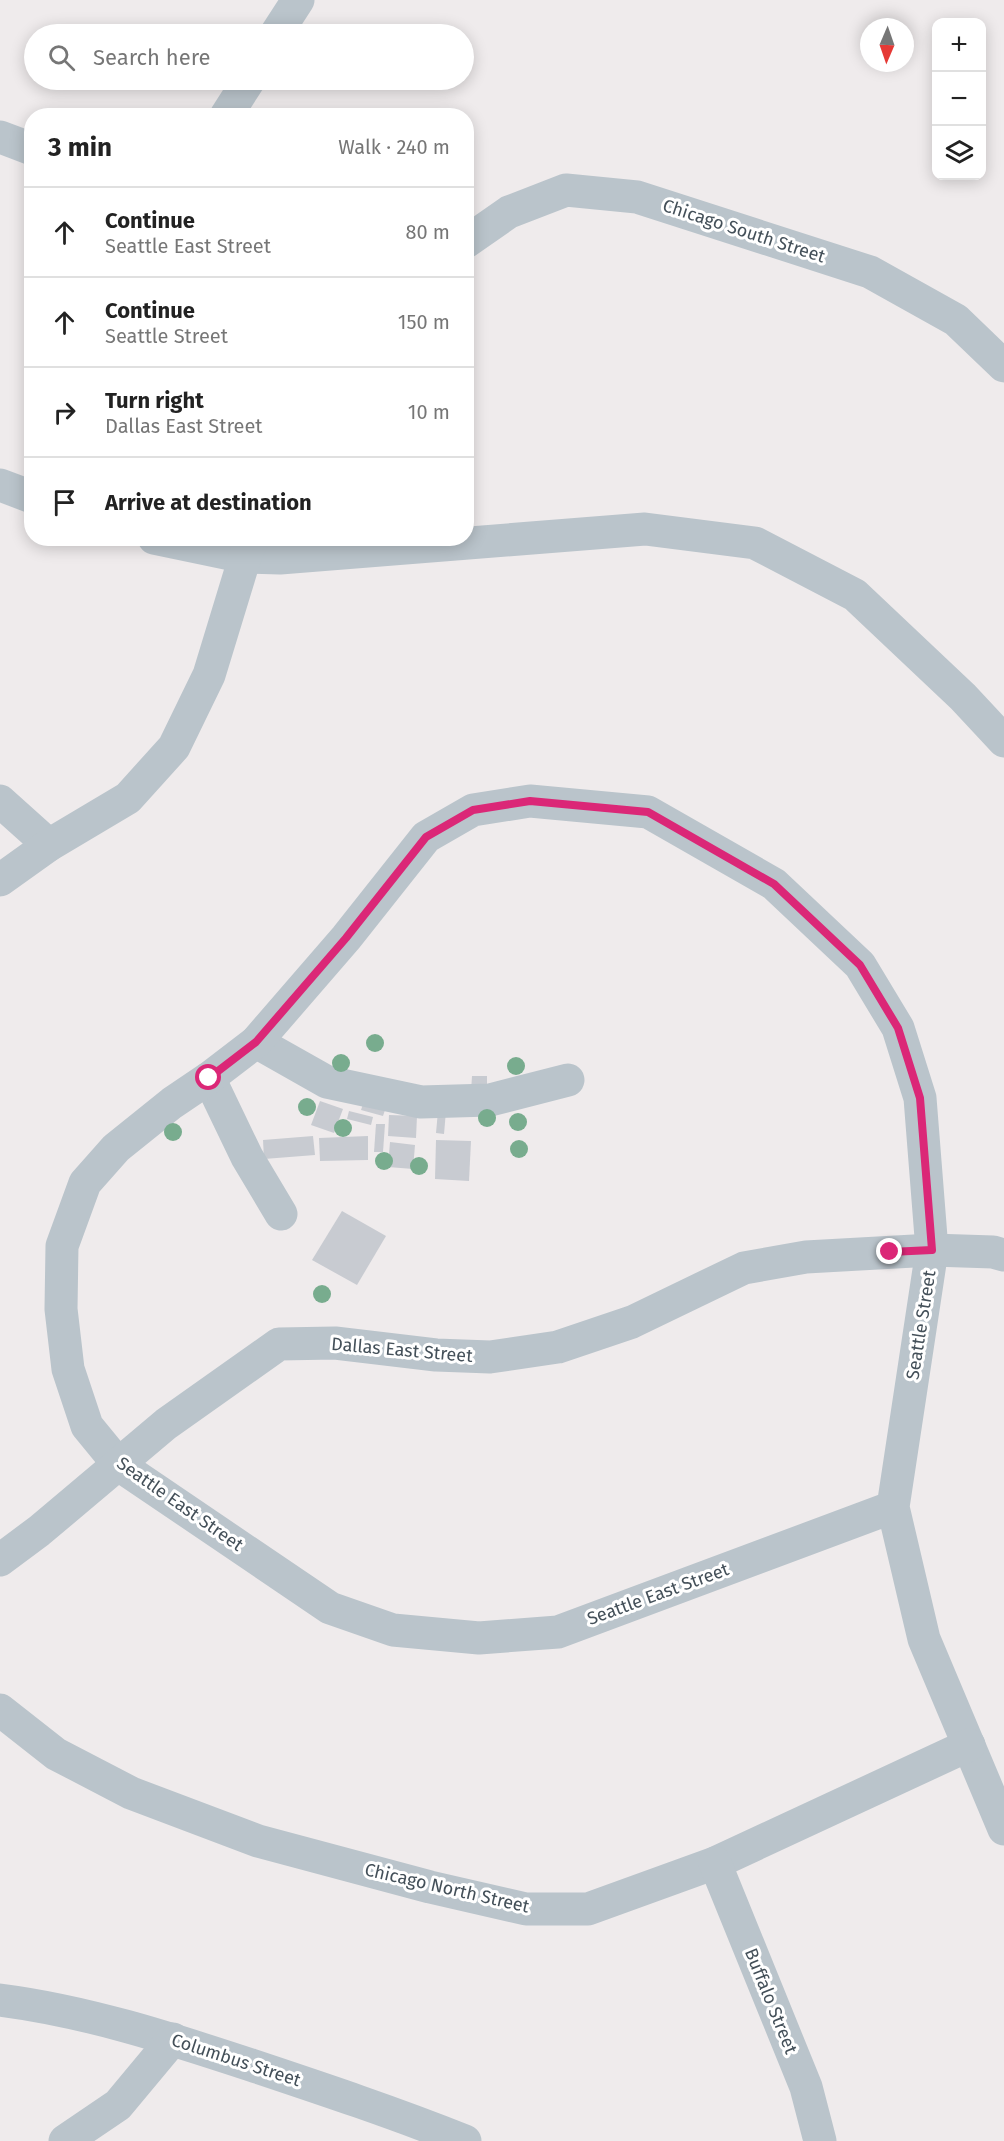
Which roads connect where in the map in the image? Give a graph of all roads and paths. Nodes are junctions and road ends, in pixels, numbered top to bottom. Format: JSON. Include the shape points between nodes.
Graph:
{"nodes":[{"id":1,"x":298,"y":0,"type":"edge"},
{"id":2,"x":282,"y":24,"type":"edge"},
{"id":3,"x":243,"y":90,"type":"edge"},
{"id":4,"x":231,"y":108,"type":"edge"},
{"id":5,"x":0,"y":137,"type":"edge"},
{"id":6,"x":24,"y":146,"type":"edge"},
{"id":7,"x":474,"y":236,"type":"edge"},
{"id":8,"x":1004,"y":366,"type":"edge"},
{"id":9,"x":0,"y":485,"type":"edge"},
{"id":10,"x":24,"y":494,"type":"edge"},
{"id":11,"x":474,"y":543,"type":"edge"},
{"id":12,"x":230,"y":546,"type":"edge"},
{"id":13,"x":430,"y":546,"type":"edge"},
{"id":14,"x":249,"y":548,"type":"edge"},
{"id":15,"x":1004,"y":741,"type":"edge"},
{"id":16,"x":0,"y":801,"type":"edge"},
{"id":17,"x":473,"y":810,"type":"joint"},
{"id":18,"x":49,"y":845,"type":"junction"},
{"id":19,"x":0,"y":880,"type":"edge"},
{"id":20,"x":256,"y":1042,"type":"junction"},
{"id":21,"x":209,"y":1078,"type":"junction"},
{"id":22,"x":568,"y":1080,"type":"dead end"},
{"id":23,"x":281,"y":1214,"type":"dead end"},
{"id":24,"x":932,"y":1250,"type":"junction"},
{"id":25,"x":1004,"y":1255,"type":"edge"},
{"id":26,"x":119,"y":1465,"type":"junction"},
{"id":27,"x":893,"y":1507,"type":"junction"},
{"id":28,"x":0,"y":1560,"type":"edge"},
{"id":29,"x":0,"y":1710,"type":"edge"},
{"id":30,"x":969,"y":1745,"type":"junction"},
{"id":31,"x":1004,"y":1829,"type":"edge"},
{"id":32,"x":715,"y":1863,"type":"junction"},
{"id":33,"x":0,"y":2000,"type":"edge"},
{"id":34,"x":173,"y":2039,"type":"junction"},
{"id":35,"x":65,"y":2141,"type":"edge"},
{"id":36,"x":465,"y":2141,"type":"edge"},
{"id":37,"x":820,"y":2141,"type":"edge"}],
"edges":[{"from":1,"to":2,"type":"street"},
{"from":3,"to":4,"type":"street"},
{"from":5,"to":6,"type":"street"},
{"from":7,"to":8,"type":"street","name":"Chicago South Street","via":[[508,212],[566,190],[637,197],[870,272],[956,320]]},
{"from":9,"to":10,"type":"street"},
{"from":11,"to":15,"type":"street","via":[[645,529],[755,543],[855,595]]},
{"from":12,"to":14,"type":"street"},
{"from":13,"to":14,"type":"street","via":[[291,557]]},
{"from":14,"to":18,"type":"street","via":[[209,675],[174,747],[128,798]]},
{"from":16,"to":18,"type":"street"},
{"from":17,"to":20,"type":"street","name":"Seattle East Street","via":[[426,837]]},
{"from":17,"to":24,"type":"street","name":"Seattle Street","via":[[530,801],[648,812],[774,884],[860,965],[898,1028],[920,1098]]},
{"from":18,"to":19,"type":"street"},
{"from":20,"to":21,"type":"street","name":"Seattle East Street"},
{"from":20,"to":22,"type":"street","via":[[327,1082],[421,1102],[490,1100]]},
{"from":21,"to":23,"type":"street","via":[[247,1157]]},
{"from":21,"to":26,"type":"street","name":"Seattle East Street","via":[[116,1148],[85,1183],[62,1246],[62,1310],[68,1370],[87,1426]]},
{"from":24,"to":25,"type":"street","name":"Dallas East Street"},
{"from":24,"to":26,"type":"street","name":"Dallas East Street","via":[[806,1257],[744,1268],[632,1322],[558,1347],[490,1357],[436,1355],[335,1342],[279,1344],[166,1424]]},
{"from":24,"to":27,"type":"street","name":"Seattle Street"},
{"from":26,"to":27,"type":"street","name":"Seattle East Street","via":[[330,1608],[393,1630],[479,1638],[558,1632]]},
{"from":26,"to":28,"type":"street","name":"Dallas East Street"},
{"from":27,"to":30,"type":"street","name":"Seattle Street","via":[[924,1639]]},
{"from":29,"to":32,"type":"street","name":"Chicago North Street","via":[[56,1754],[122,1788],[258,1841],[526,1909],[588,1909]]},
{"from":30,"to":31,"type":"street","name":"Seattle Street"},
{"from":30,"to":32,"type":"street","name":"Chicago North Street"},
{"from":32,"to":37,"type":"street","name":"Buffalo Street","via":[[806,2087]]},
{"from":33,"to":34,"type":"street","name":"Columbus Street","via":[[41,2005]]},
{"from":34,"to":35,"type":"street","via":[[118,2105]]},
{"from":34,"to":36,"type":"street","name":"Columbus Street","via":[[390,2111]]}]}
